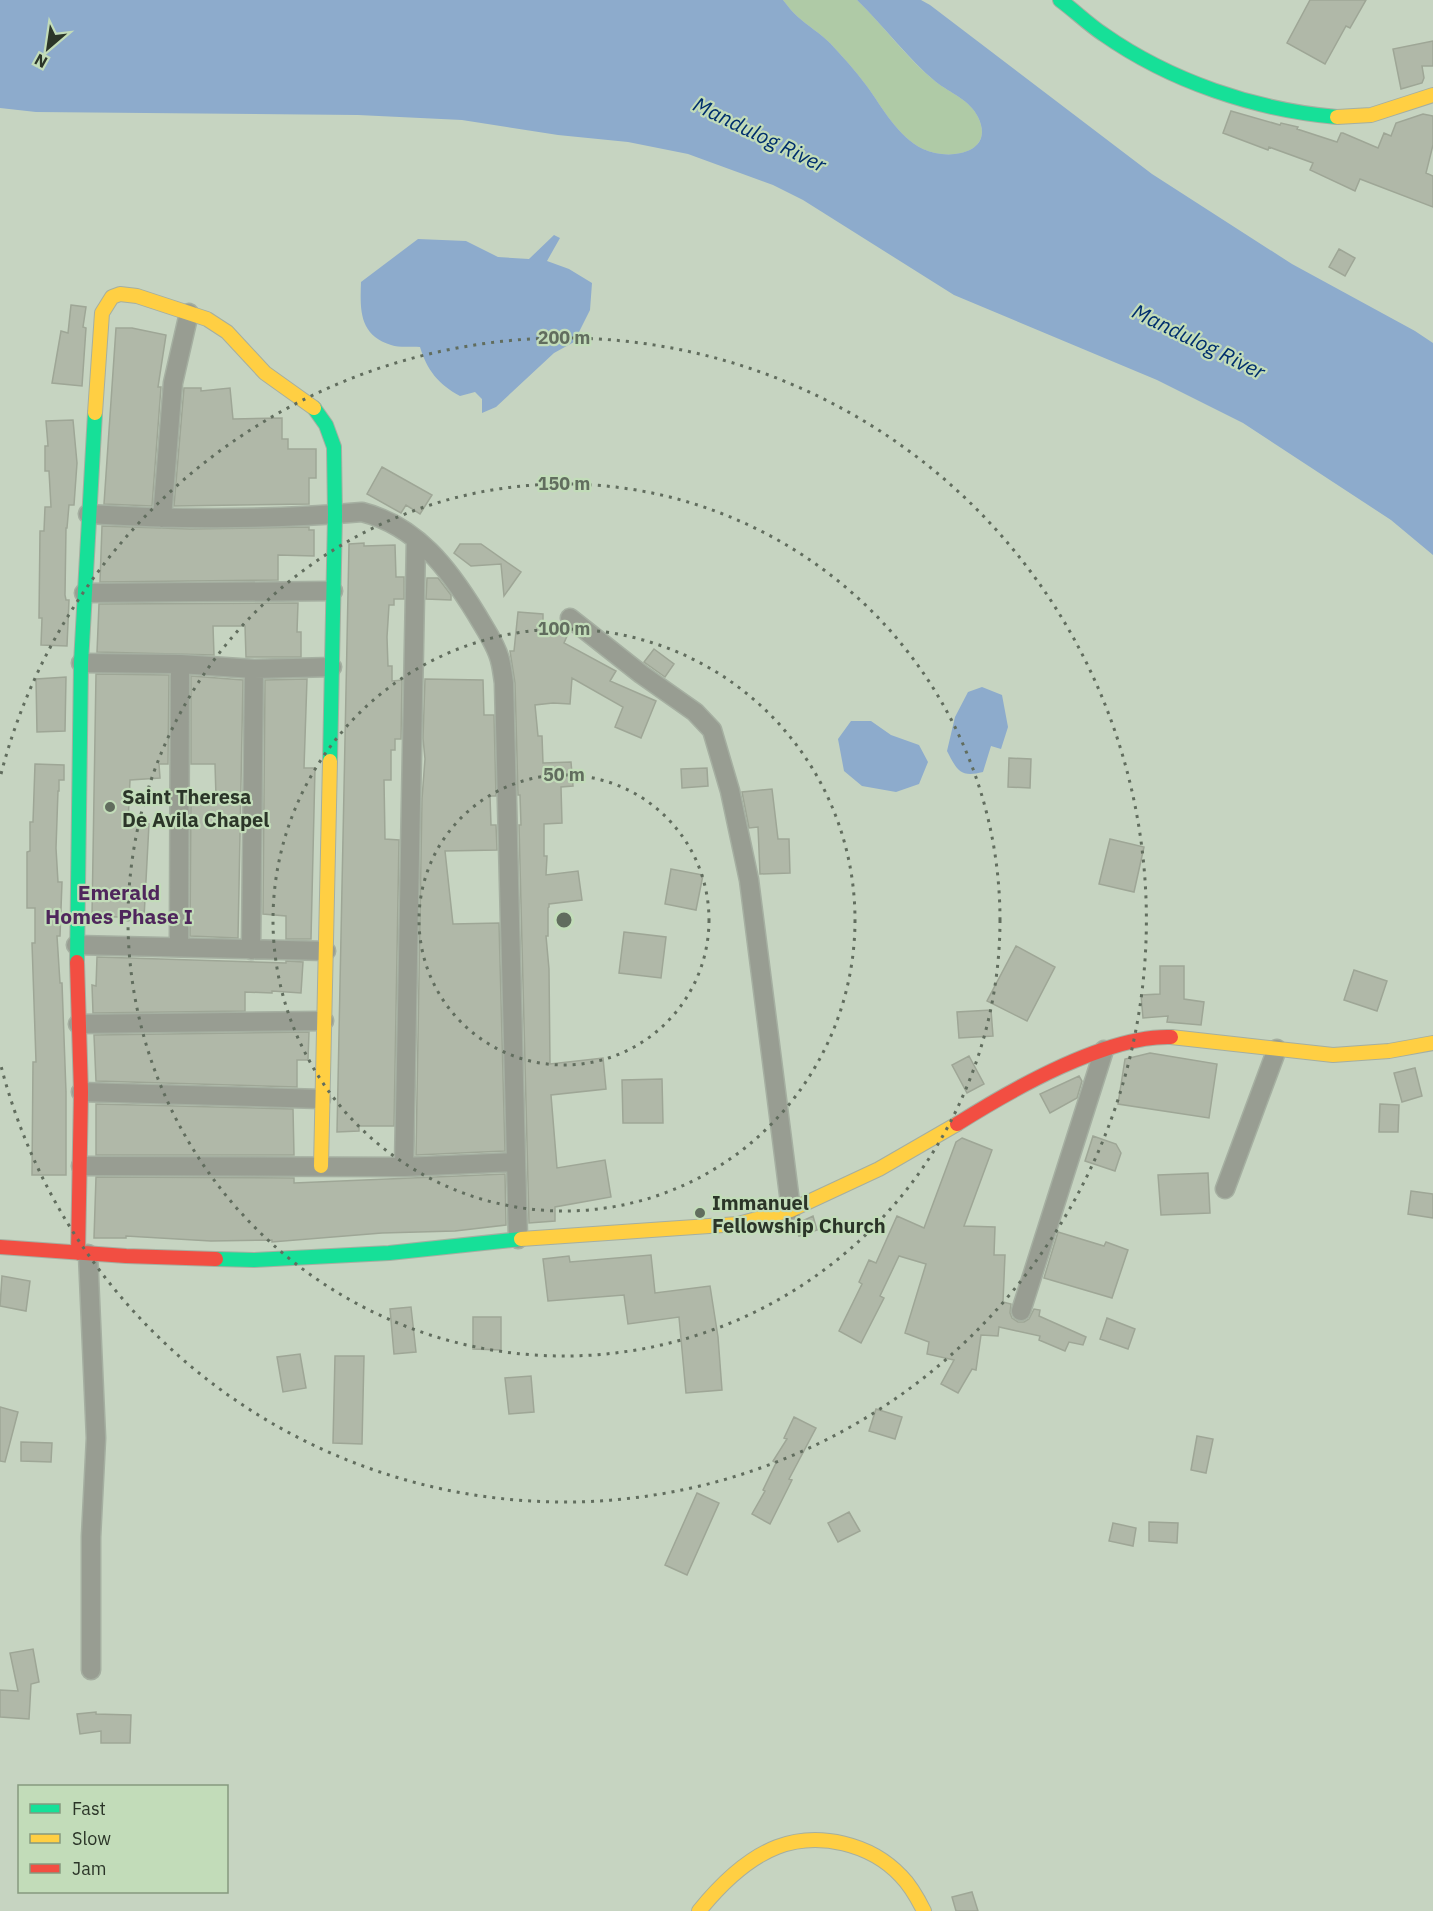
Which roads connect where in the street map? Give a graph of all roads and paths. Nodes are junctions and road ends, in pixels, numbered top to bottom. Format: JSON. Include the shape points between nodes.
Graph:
{"nodes":[{"id":1,"x":1060,"y":0,"type":"edge"},
{"id":2,"x":1433,"y":95,"type":"edge"},
{"id":3,"x":189,"y":313,"type":"junction"},
{"id":4,"x":88,"y":514,"type":"junction"},
{"id":5,"x":335,"y":515,"type":"junction"},
{"id":6,"x":162,"y":518,"type":"junction"},
{"id":7,"x":416,"y":540,"type":"junction"},
{"id":8,"x":333,"y":591,"type":"junction"},
{"id":9,"x":84,"y":593,"type":"junction"},
{"id":10,"x":570,"y":618,"type":"dead end"},
{"id":11,"x":81,"y":663,"type":"junction"},
{"id":12,"x":180,"y":664,"type":"junction"},
{"id":13,"x":332,"y":667,"type":"junction"},
{"id":14,"x":254,"y":669,"type":"junction"},
{"id":15,"x":76,"y":945,"type":"junction"},
{"id":16,"x":179,"y":947,"type":"junction"},
{"id":17,"x":251,"y":950,"type":"junction"},
{"id":18,"x":326,"y":951,"type":"junction"},
{"id":19,"x":324,"y":1021,"type":"junction"},
{"id":20,"x":78,"y":1024,"type":"junction"},
{"id":21,"x":1433,"y":1043,"type":"edge"},
{"id":22,"x":1277,"y":1049,"type":"junction"},
{"id":23,"x":1104,"y":1050,"type":"junction"},
{"id":24,"x":81,"y":1092,"type":"junction"},
{"id":25,"x":321,"y":1099,"type":"junction"},
{"id":26,"x":515,"y":1162,"type":"junction"},
{"id":27,"x":81,"y":1166,"type":"junction"},
{"id":28,"x":321,"y":1167,"type":"junction"},
{"id":29,"x":404,"y":1167,"type":"junction"},
{"id":30,"x":1225,"y":1189,"type":"dead end"},
{"id":31,"x":792,"y":1210,"type":"junction"},
{"id":32,"x":518,"y":1239,"type":"junction"},
{"id":33,"x":0,"y":1247,"type":"edge"},
{"id":34,"x":83,"y":1253,"type":"junction"},
{"id":35,"x":1021,"y":1311,"type":"dead end"},
{"id":36,"x":91,"y":1670,"type":"dead end"},
{"id":37,"x":699,"y":1911,"type":"edge"},
{"id":38,"x":924,"y":1911,"type":"edge"}],
"edges":[{"from":1,"to":2,"type":"street","via":[[1104,34],[1152,63],[1213,91],[1270,106],[1350,118],[1380,113]]},
{"from":3,"to":4,"type":"street","via":[[137,296],[120,294],[107,302],[102,313]]},
{"from":3,"to":5,"type":"street","via":[[227,332],[265,373],[322,417],[334,447]]},
{"from":3,"to":6,"type":"street","via":[[173,382]]},
{"from":4,"to":6,"type":"street"},
{"from":4,"to":9,"type":"street"},
{"from":5,"to":6,"type":"street"},
{"from":5,"to":7,"type":"street","via":[[362,512],[375,516]]},
{"from":5,"to":8,"type":"street"},
{"from":7,"to":26,"type":"street","via":[[446,567],[490,636],[504,683]]},
{"from":7,"to":29,"type":"street"},
{"from":8,"to":9,"type":"street"},
{"from":8,"to":13,"type":"street"},
{"from":9,"to":11,"type":"street"},
{"from":10,"to":31,"type":"street","via":[[695,712],[712,730],[749,880]]},
{"from":11,"to":12,"type":"street"},
{"from":11,"to":15,"type":"street"},
{"from":12,"to":14,"type":"street"},
{"from":12,"to":16,"type":"street"},
{"from":13,"to":14,"type":"street"},
{"from":13,"to":18,"type":"street"},
{"from":14,"to":17,"type":"street"},
{"from":15,"to":16,"type":"street"},
{"from":15,"to":20,"type":"street"},
{"from":16,"to":17,"type":"street"},
{"from":17,"to":18,"type":"street"},
{"from":18,"to":19,"type":"street"},
{"from":19,"to":20,"type":"street"},
{"from":19,"to":25,"type":"street"},
{"from":20,"to":24,"type":"street"},
{"from":21,"to":22,"type":"street","via":[[1333,1055]]},
{"from":22,"to":23,"type":"street","via":[[1159,1037]]},
{"from":22,"to":30,"type":"street"},
{"from":23,"to":31,"type":"street","via":[[1006,1093],[879,1169]]},
{"from":23,"to":35,"type":"street"},
{"from":24,"to":25,"type":"street"},
{"from":24,"to":27,"type":"street"},
{"from":25,"to":28,"type":"street"},
{"from":26,"to":29,"type":"street"},
{"from":26,"to":32,"type":"street"},
{"from":27,"to":28,"type":"street"},
{"from":27,"to":34,"type":"street"},
{"from":28,"to":29,"type":"street"},
{"from":31,"to":32,"type":"street","via":[[738,1224]]},
{"from":32,"to":34,"type":"street","via":[[389,1253],[254,1260]]},
{"from":33,"to":34,"type":"street"},
{"from":34,"to":36,"type":"street","via":[[96,1438]]},
{"from":37,"to":38,"type":"street","via":[[730,1878],[762,1854],[788,1843],[814,1840],[858,1847],[888,1863],[905,1879]]}]}
